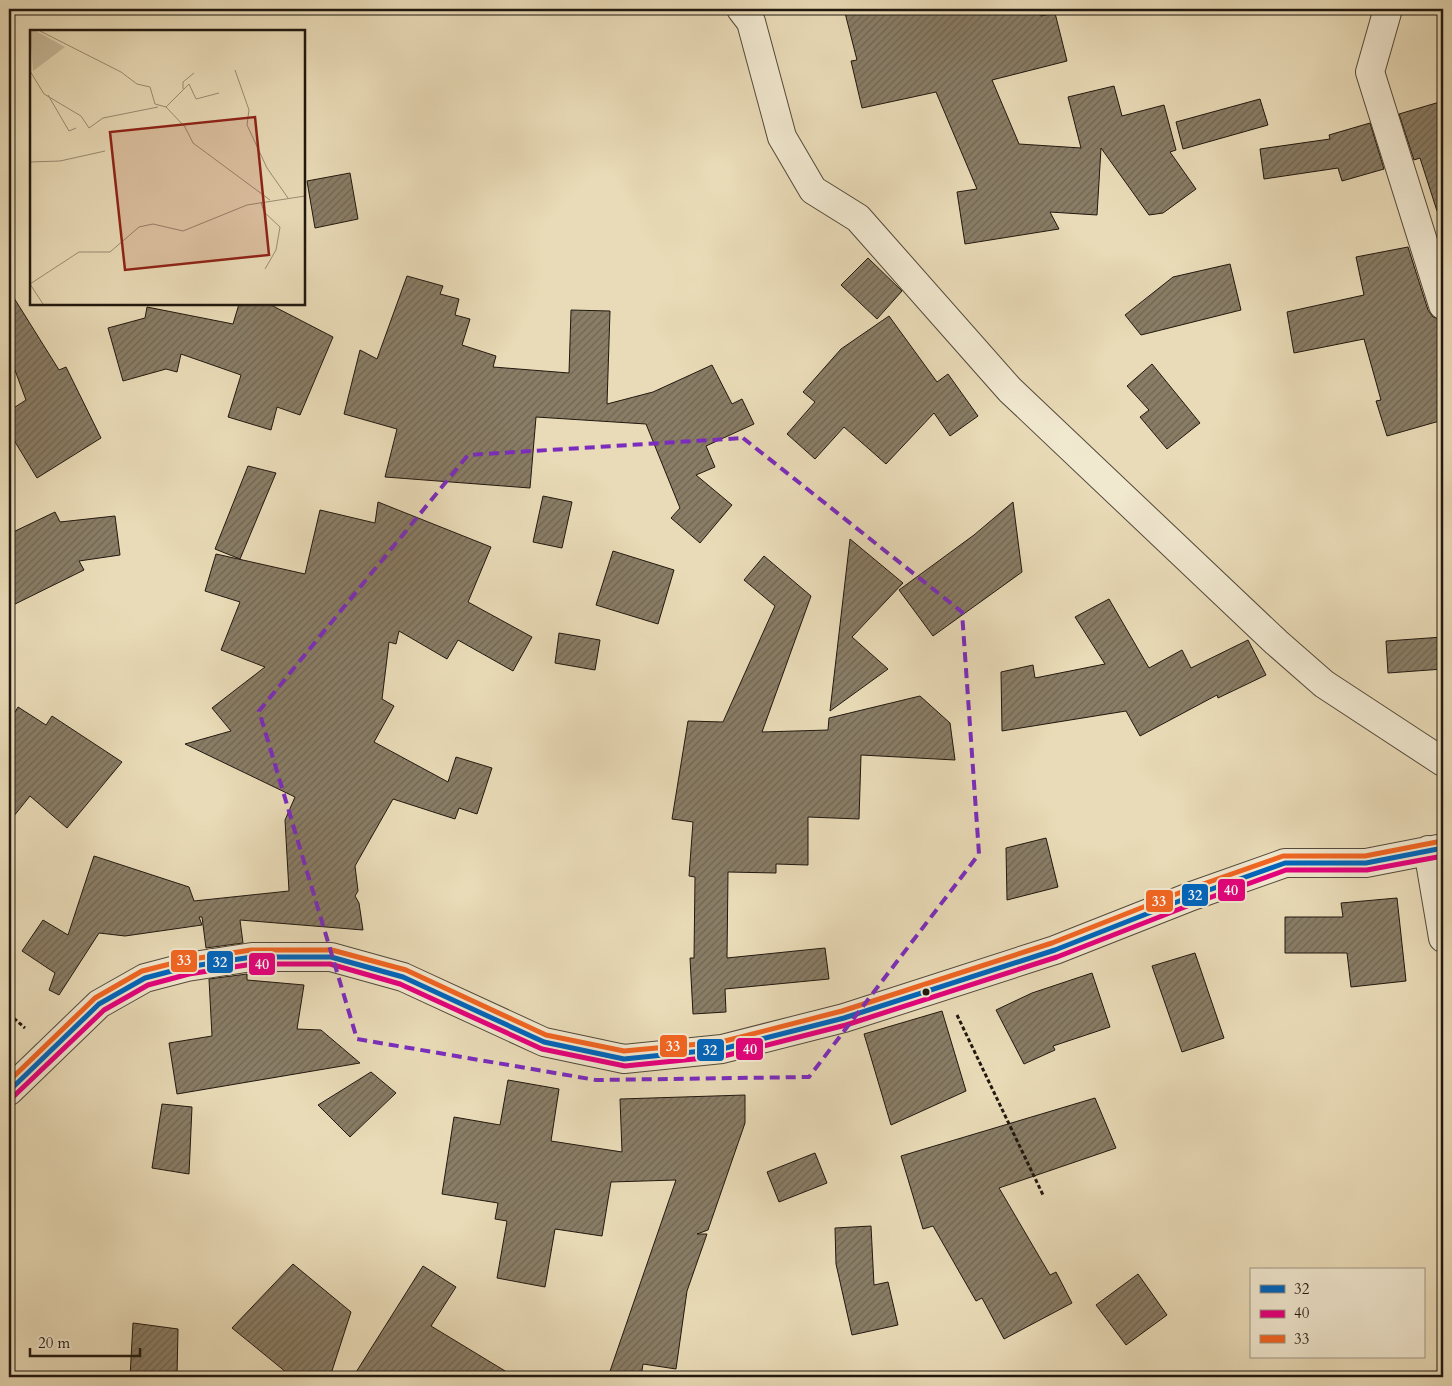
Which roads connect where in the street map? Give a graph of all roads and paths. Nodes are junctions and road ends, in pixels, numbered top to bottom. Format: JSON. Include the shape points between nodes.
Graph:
{"nodes":[{"id":1,"x":741,"y":9,"type":"edge"},
{"id":2,"x":1388,"y":9,"type":"edge"},
{"id":3,"x":1443,"y":305,"type":"edge"},
{"id":4,"x":1443,"y":762,"type":"edge"},
{"id":5,"x":1435,"y":849,"type":"edge"},
{"id":6,"x":1443,"y":938,"type":"edge"},
{"id":7,"x":943,"y":986,"type":"junction"},
{"id":8,"x":9,"y":1091,"type":"edge"},
{"id":9,"x":1043,"y":1195,"type":"dead end"}],
"edges":[{"from":1,"to":4,"type":"street","via":[[751,22],[782,137],[813,190],[858,218],[1010,390],[1276,642],[1324,684]]},
{"from":2,"to":3,"type":"street","via":[[1370,72]]},
{"from":5,"to":6,"type":"street"},
{"from":5,"to":7,"type":"street","via":[[1366,863],[1285,863],[1054,950]]},
{"from":7,"to":8,"type":"street","via":[[844,1018],[722,1049],[624,1059],[544,1042],[403,977],[331,957],[252,957],[145,978],[99,1004]]},
{"from":7,"to":9,"type":"path"}]}
